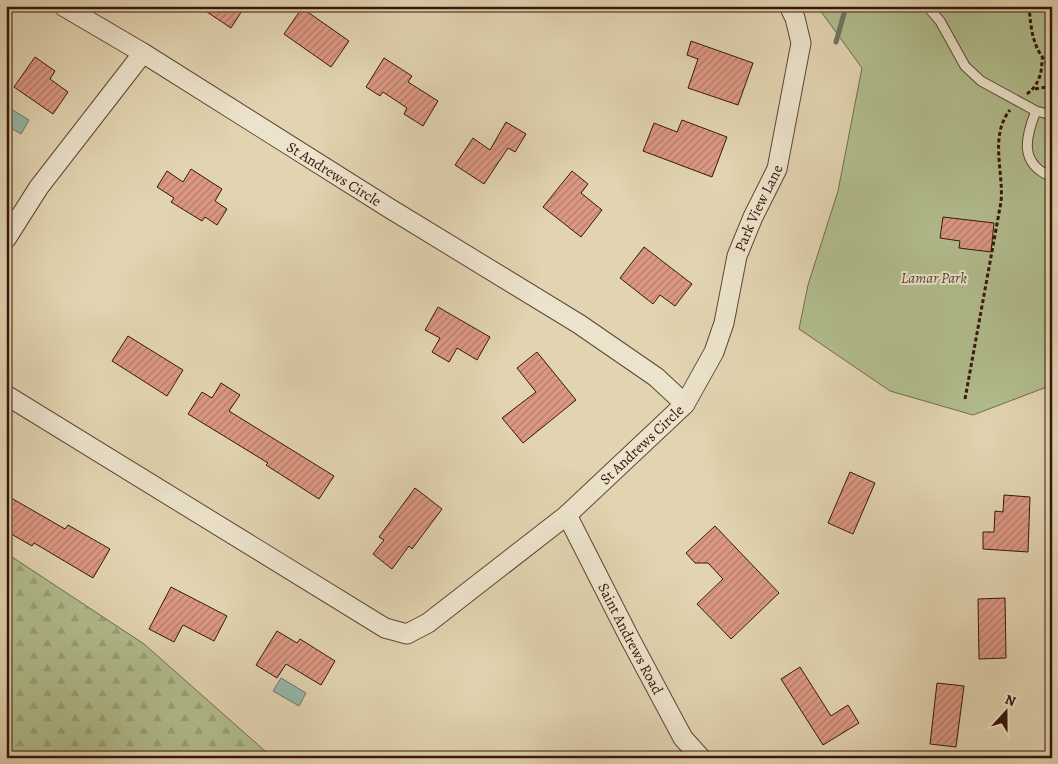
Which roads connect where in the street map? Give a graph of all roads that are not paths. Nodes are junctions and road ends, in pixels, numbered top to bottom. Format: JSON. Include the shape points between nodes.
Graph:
{"nodes":[{"id":1,"x":63,"y":6,"type":"edge"},
{"id":2,"x":789,"y":6,"type":"edge"},
{"id":3,"x":927,"y":6,"type":"edge"},
{"id":4,"x":143,"y":53,"type":"junction"},
{"id":5,"x":1036,"y":111,"type":"junction"},
{"id":6,"x":1052,"y":115,"type":"edge"},
{"id":7,"x":1052,"y":177,"type":"edge"},
{"id":8,"x":6,"y":239,"type":"edge"},
{"id":9,"x":6,"y":395,"type":"edge"},
{"id":10,"x":685,"y":404,"type":"junction"},
{"id":11,"x":567,"y":515,"type":"junction"},
{"id":12,"x":701,"y":758,"type":"edge"}],
"edges":[{"from":1,"to":4,"type":"street","name":"St Andrews Circle"},
{"from":2,"to":10,"type":"street","name":"Park View Lane","via":[[796,18],[800,43],[777,169],[737,256],[724,323],[714,352]]},
{"from":3,"to":5,"type":"lane","via":[[940,21],[964,66],[981,82]]},
{"from":4,"to":8,"type":"street","via":[[39,187]]},
{"from":4,"to":10,"type":"street","name":"St Andrews Circle","via":[[579,324],[656,377]]},
{"from":5,"to":6,"type":"lane"},
{"from":5,"to":7,"type":"lane","via":[[1027,136],[1028,152],[1040,173]]},
{"from":9,"to":11,"type":"street","name":"St Andrews Circle","via":[[385,628],[408,634],[428,623]]},
{"from":10,"to":11,"type":"street","name":"St Andrews Circle"},
{"from":11,"to":12,"type":"street","name":"Saint Andrews Road","via":[[683,738]]}]}
